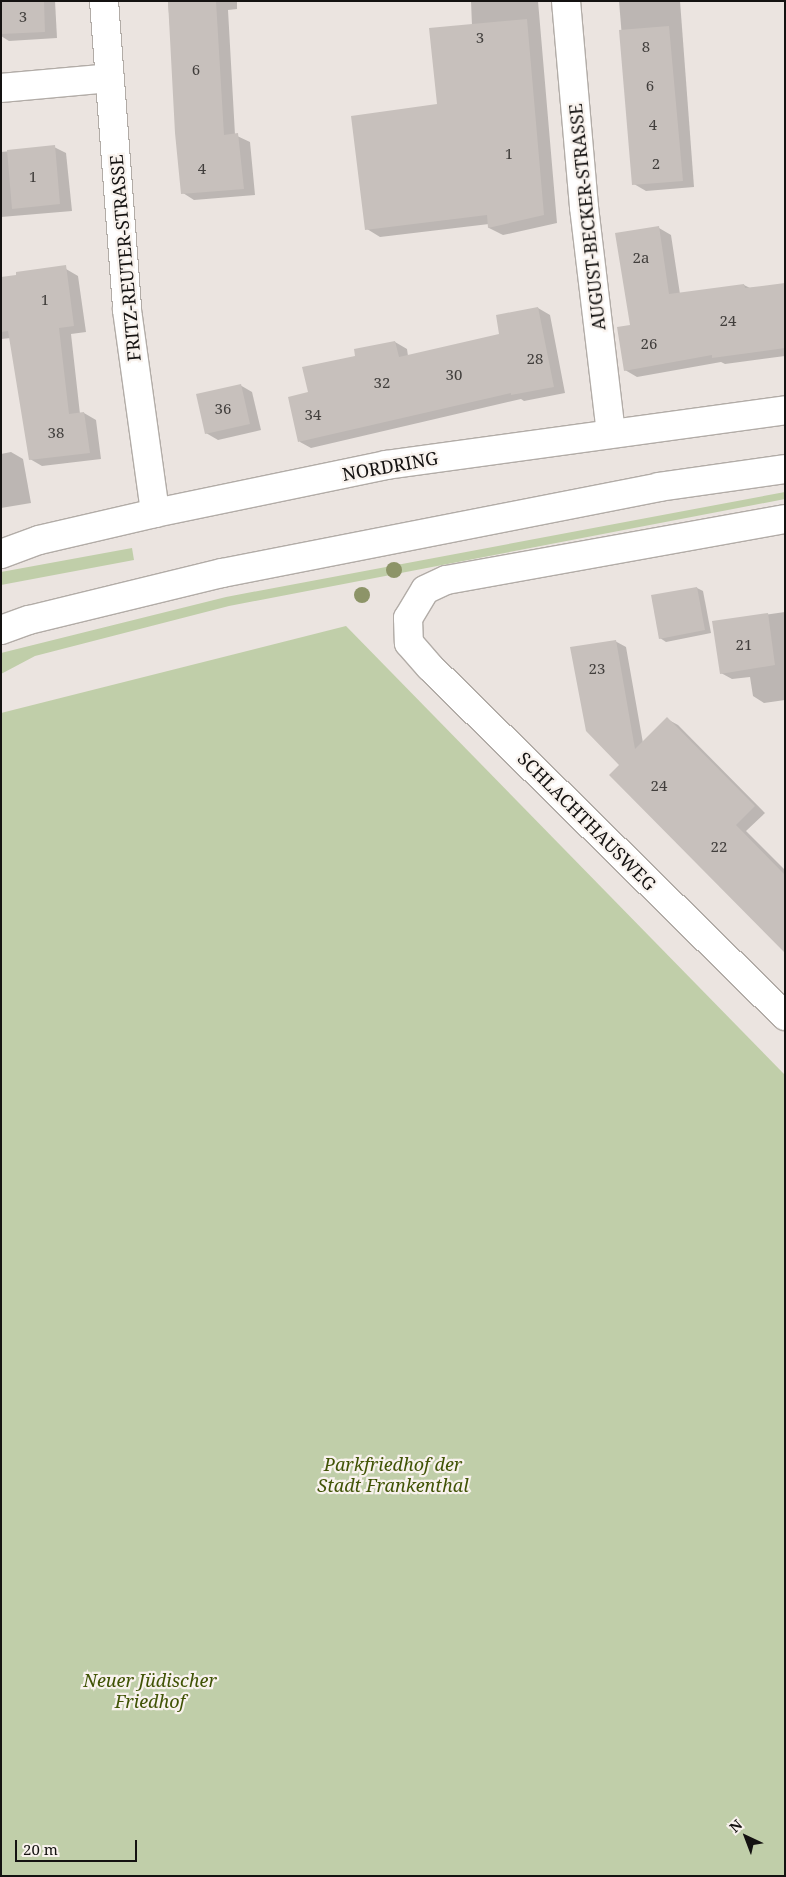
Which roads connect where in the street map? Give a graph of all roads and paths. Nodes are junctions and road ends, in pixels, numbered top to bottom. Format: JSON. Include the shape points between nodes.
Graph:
{"nodes":[{"id":1,"x":104,"y":1,"type":"edge"},
{"id":2,"x":566,"y":1,"type":"edge"},
{"id":3,"x":110,"y":78,"type":"junction"},
{"id":4,"x":1,"y":88,"type":"edge"},
{"id":5,"x":785,"y":410,"type":"edge"},
{"id":6,"x":611,"y":433,"type":"junction"},
{"id":7,"x":785,"y":469,"type":"edge"},
{"id":8,"x":155,"y":513,"type":"junction"},
{"id":9,"x":785,"y":519,"type":"edge"},
{"id":10,"x":1,"y":554,"type":"edge"},
{"id":11,"x":29,"y":620,"type":"junction"},
{"id":12,"x":1,"y":622,"type":"edge"},
{"id":13,"x":1,"y":630,"type":"edge"},
{"id":14,"x":785,"y":1016,"type":"edge"}],
"edges":[{"from":1,"to":3,"type":"street","name":"FRITZ-REUTER-STRASSE"},
{"from":2,"to":6,"type":"street","name":"AUGUST-BECKER-STRASSE","via":[[584,207]]},
{"from":3,"to":4,"type":"street"},
{"from":3,"to":8,"type":"street","name":"FRITZ-REUTER-STRASSE","via":[[127,310]]},
{"from":5,"to":6,"type":"street","name":"NORDRING"},
{"from":6,"to":8,"type":"street","name":"NORDRING","via":[[386,465]]},
{"from":7,"to":11,"type":"street","via":[[659,487],[222,573]]},
{"from":8,"to":10,"type":"street","name":"NORDRING","via":[[39,540]]},
{"from":9,"to":14,"type":"street","name":"SCHLACHTHAUSWEG","via":[[446,580],[425,590],[408,618],[409,643],[430,666]]},
{"from":11,"to":12,"type":"street"},
{"from":11,"to":13,"type":"street"}]}
